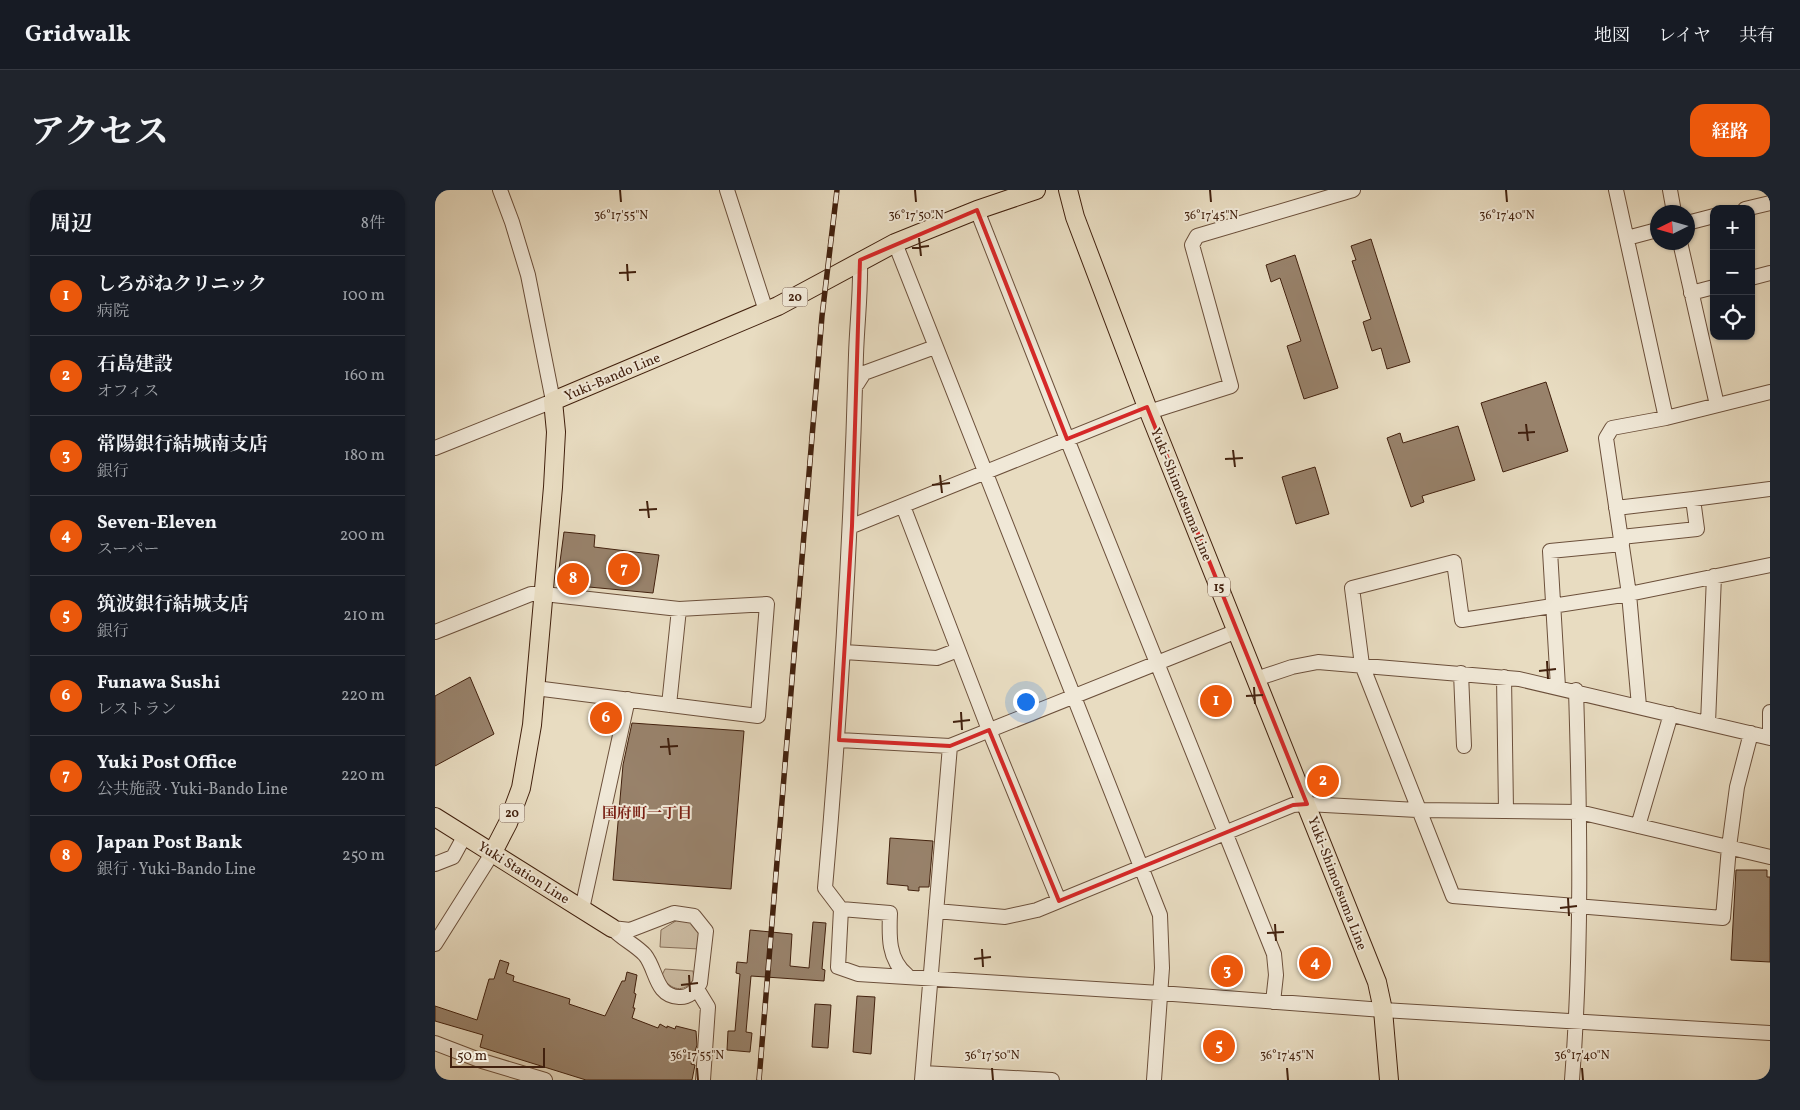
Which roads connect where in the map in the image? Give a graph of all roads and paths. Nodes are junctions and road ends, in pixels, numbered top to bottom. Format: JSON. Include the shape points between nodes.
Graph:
{"nodes":[{"id":1,"x":499,"y":190,"type":"edge"},
{"id":2,"x":727,"y":190,"type":"edge"},
{"id":3,"x":1036,"y":190,"type":"edge"},
{"id":4,"x":1068,"y":190,"type":"edge"},
{"id":5,"x":1353,"y":190,"type":"edge"},
{"id":6,"x":1615,"y":190,"type":"edge"},
{"id":7,"x":1670,"y":190,"type":"edge"},
{"id":8,"x":1322,"y":194,"type":"edge"},
{"id":9,"x":1770,"y":203,"type":"edge"},
{"id":10,"x":1673,"y":205,"type":"edge"},
{"id":11,"x":1755,"y":207,"type":"edge"},
{"id":12,"x":977,"y":210,"type":"junction"},
{"id":13,"x":1710,"y":217,"type":"edge"},
{"id":14,"x":1695,"y":221,"type":"edge"},
{"id":15,"x":1650,"y":232,"type":"edge"},
{"id":16,"x":1627,"y":238,"type":"junction"},
{"id":17,"x":895,"y":243,"type":"junction"},
{"id":18,"x":1682,"y":250,"type":"edge"},
{"id":19,"x":860,"y":260,"type":"junction"},
{"id":20,"x":1770,"y":274,"type":"edge"},
{"id":21,"x":1755,"y":277,"type":"edge"},
{"id":22,"x":1710,"y":288,"type":"edge"},
{"id":23,"x":1691,"y":293,"type":"junction"},
{"id":24,"x":766,"y":311,"type":"junction"},
{"id":25,"x":935,"y":347,"type":"junction"},
{"id":26,"x":857,"y":384,"type":"junction"},
{"id":27,"x":1770,"y":392,"type":"edge"},
{"id":28,"x":553,"y":401,"type":"junction"},
{"id":29,"x":1717,"y":405,"type":"junction"},
{"id":30,"x":1148,"y":410,"type":"junction"},
{"id":31,"x":1666,"y":418,"type":"junction"},
{"id":32,"x":1067,"y":439,"type":"junction"},
{"id":33,"x":435,"y":448,"type":"edge"},
{"id":34,"x":985,"y":472,"type":"junction"},
{"id":35,"x":1770,"y":489,"type":"edge"},
{"id":36,"x":1693,"y":499,"type":"junction"},
{"id":37,"x":903,"y":506,"type":"junction"},
{"id":38,"x":1616,"y":508,"type":"junction"},
{"id":39,"x":852,"y":526,"type":"junction"},
{"id":40,"x":1621,"y":540,"type":"junction"},
{"id":41,"x":1770,"y":565,"type":"edge"},
{"id":42,"x":1714,"y":576,"type":"junction"},
{"id":43,"x":544,"y":594,"type":"junction"},
{"id":44,"x":1629,"y":594,"type":"junction"},
{"id":45,"x":1554,"y":606,"type":"junction"},
{"id":46,"x":679,"y":609,"type":"junction"},
{"id":47,"x":1237,"y":631,"type":"junction"},
{"id":48,"x":435,"y":632,"type":"edge"},
{"id":49,"x":958,"y":650,"type":"junction"},
{"id":50,"x":844,"y":652,"type":"junction"},
{"id":51,"x":1157,"y":663,"type":"junction"},
{"id":52,"x":1362,"y":665,"type":"junction"},
{"id":53,"x":1461,"y":672,"type":"junction"},
{"id":54,"x":1504,"y":677,"type":"junction"},
{"id":55,"x":1257,"y":680,"type":"junction"},
{"id":56,"x":1558,"y":687,"type":"junction"},
{"id":57,"x":535,"y":688,"type":"junction"},
{"id":58,"x":1575,"y":690,"type":"junction"},
{"id":59,"x":1072,"y":696,"type":"junction"},
{"id":60,"x":627,"y":699,"type":"junction"},
{"id":61,"x":669,"y":705,"type":"junction"},
{"id":62,"x":1639,"y":706,"type":"junction"},
{"id":63,"x":1770,"y":712,"type":"edge"},
{"id":64,"x":1671,"y":714,"type":"junction"},
{"id":65,"x":1708,"y":722,"type":"junction"},
{"id":66,"x":989,"y":730,"type":"junction"},
{"id":67,"x":1751,"y":733,"type":"junction"},
{"id":68,"x":1770,"y":738,"type":"edge"},
{"id":69,"x":839,"y":740,"type":"junction"},
{"id":70,"x":950,"y":746,"type":"junction"},
{"id":71,"x":1464,"y":746,"type":"dead end"},
{"id":72,"x":1307,"y":804,"type":"junction"},
{"id":73,"x":1417,"y":810,"type":"junction"},
{"id":74,"x":1506,"y":810,"type":"junction"},
{"id":75,"x":1579,"y":812,"type":"junction"},
{"id":76,"x":435,"y":817,"type":"edge"},
{"id":77,"x":1638,"y":826,"type":"junction"},
{"id":78,"x":1225,"y":832,"type":"junction"},
{"id":79,"x":465,"y":835,"type":"junction"},
{"id":80,"x":1729,"y":847,"type":"junction"},
{"id":81,"x":493,"y":852,"type":"junction"},
{"id":82,"x":1770,"y":857,"type":"edge"},
{"id":83,"x":435,"y":864,"type":"edge"},
{"id":84,"x":1143,"y":867,"type":"junction"},
{"id":85,"x":1059,"y":902,"type":"junction"},
{"id":86,"x":1577,"y":906,"type":"junction"},
{"id":87,"x":582,"y":909,"type":"junction"},
{"id":88,"x":841,"y":909,"type":"junction"},
{"id":89,"x":936,"y":911,"type":"junction"},
{"id":90,"x":612,"y":928,"type":"junction"},
{"id":91,"x":435,"y":944,"type":"edge"},
{"id":92,"x":907,"y":975,"type":"junction"},
{"id":93,"x":931,"y":978,"type":"junction"},
{"id":94,"x":697,"y":989,"type":"junction"},
{"id":95,"x":1160,"y":992,"type":"junction"},
{"id":96,"x":1273,"y":1002,"type":"junction"},
{"id":97,"x":1383,"y":1010,"type":"junction"},
{"id":98,"x":1576,"y":1022,"type":"junction"},
{"id":99,"x":1770,"y":1032,"type":"edge"},
{"id":100,"x":435,"y":1043,"type":"edge"},
{"id":101,"x":521,"y":1077,"type":"edge"},
{"id":102,"x":923,"y":1077,"type":"edge"},
{"id":103,"x":1034,"y":1079,"type":"edge"},
{"id":104,"x":545,"y":1080,"type":"edge"},
{"id":105,"x":703,"y":1080,"type":"edge"},
{"id":106,"x":1052,"y":1080,"type":"edge"},
{"id":107,"x":1154,"y":1080,"type":"edge"},
{"id":108,"x":1389,"y":1080,"type":"edge"},
{"id":109,"x":1572,"y":1080,"type":"edge"}],
"edges":[{"from":1,"to":28,"type":"street","via":[[528,276]]},
{"from":2,"to":24,"type":"street"},
{"from":3,"to":12,"type":"main road","name":"Yuki-Bando Line","number":"20"},
{"from":4,"to":30,"type":"main road","name":"Yuki-Shimotsuma Line","number":"15","via":[[1075,217]]},
{"from":5,"to":8,"type":"street"},
{"from":6,"to":16,"type":"street"},
{"from":7,"to":10,"type":"street"},
{"from":8,"to":30,"type":"street","via":[[1197,236],[1192,245],[1231,386]]},
{"from":9,"to":11,"type":"street"},
{"from":12,"to":17,"type":"main road","name":"Yuki-Bando Line","number":"20"},
{"from":12,"to":32,"type":"street"},
{"from":13,"to":14,"type":"street"},
{"from":15,"to":16,"type":"street"},
{"from":16,"to":31,"type":"street"},
{"from":17,"to":19,"type":"main road","name":"Yuki-Bando Line","number":"20"},
{"from":17,"to":25,"type":"street"},
{"from":18,"to":23,"type":"street"},
{"from":19,"to":24,"type":"main road","name":"Yuki-Bando Line","number":"20"},
{"from":19,"to":26,"type":"street"},
{"from":20,"to":21,"type":"street"},
{"from":22,"to":23,"type":"street"},
{"from":23,"to":29,"type":"street"},
{"from":24,"to":28,"type":"main road","name":"Yuki-Bando Line","number":"20"},
{"from":25,"to":26,"type":"street","via":[[864,373]]},
{"from":25,"to":34,"type":"street"},
{"from":26,"to":39,"type":"street"},
{"from":27,"to":29,"type":"street"},
{"from":28,"to":33,"type":"street"},
{"from":28,"to":43,"type":"main road","name":"Yuki-Bando Line","number":"20","via":[[555,443]]},
{"from":29,"to":31,"type":"street"},
{"from":30,"to":32,"type":"street"},
{"from":30,"to":47,"type":"main road","name":"Yuki-Shimotsuma Line","number":"15"},
{"from":31,"to":38,"type":"street","via":[[1612,428],[1606,438]]},
{"from":32,"to":34,"type":"street"},
{"from":32,"to":51,"type":"street"},
{"from":34,"to":37,"type":"street"},
{"from":34,"to":59,"type":"street"},
{"from":35,"to":36,"type":"street"},
{"from":36,"to":38,"type":"street"},
{"from":36,"to":40,"type":"street","via":[[1697,529]]},
{"from":37,"to":39,"type":"street"},
{"from":37,"to":49,"type":"street"},
{"from":38,"to":40,"type":"street"},
{"from":39,"to":50,"type":"street"},
{"from":40,"to":44,"type":"street"},
{"from":40,"to":45,"type":"street","via":[[1549,551]]},
{"from":41,"to":42,"type":"street"},
{"from":42,"to":44,"type":"street"},
{"from":42,"to":65,"type":"street"},
{"from":43,"to":46,"type":"street"},
{"from":43,"to":48,"type":"street","via":[[531,594]]},
{"from":43,"to":57,"type":"main road","name":"Yuki-Bando Line","number":"20"},
{"from":44,"to":45,"type":"street"},
{"from":44,"to":62,"type":"street"},
{"from":45,"to":52,"type":"street","via":[[1462,620],[1455,562],[1352,588]]},
{"from":45,"to":56,"type":"street"},
{"from":46,"to":61,"type":"street"},
{"from":46,"to":61,"type":"street","via":[[767,604],[757,716]]},
{"from":47,"to":51,"type":"street"},
{"from":47,"to":55,"type":"main road","name":"Yuki-Shimotsuma Line","number":"15"},
{"from":49,"to":50,"type":"street","via":[[937,658]]},
{"from":49,"to":66,"type":"street"},
{"from":50,"to":69,"type":"street"},
{"from":51,"to":59,"type":"street"},
{"from":51,"to":78,"type":"street"},
{"from":52,"to":53,"type":"street"},
{"from":52,"to":55,"type":"street","via":[[1318,662],[1292,667]]},
{"from":52,"to":73,"type":"street"},
{"from":53,"to":54,"type":"street"},
{"from":53,"to":71,"type":"street"},
{"from":54,"to":56,"type":"street"},
{"from":54,"to":74,"type":"street"},
{"from":55,"to":72,"type":"main road","name":"Yuki-Shimotsuma Line","number":"15"},
{"from":56,"to":58,"type":"street"},
{"from":57,"to":60,"type":"street"},
{"from":57,"to":81,"type":"main road","name":"Yuki-Bando Line","number":"20","via":[[523,780],[508,823]]},
{"from":58,"to":62,"type":"street"},
{"from":58,"to":75,"type":"street"},
{"from":59,"to":66,"type":"street"},
{"from":59,"to":84,"type":"street"},
{"from":60,"to":61,"type":"street"},
{"from":60,"to":87,"type":"street"},
{"from":62,"to":64,"type":"street"},
{"from":63,"to":68,"type":"street"},
{"from":64,"to":65,"type":"street"},
{"from":64,"to":77,"type":"street"},
{"from":65,"to":67,"type":"street"},
{"from":66,"to":70,"type":"street"},
{"from":66,"to":85,"type":"street"},
{"from":67,"to":68,"type":"street"},
{"from":67,"to":80,"type":"street","via":[[1737,787]]},
{"from":69,"to":70,"type":"street"},
{"from":69,"to":88,"type":"street","via":[[825,888]]},
{"from":70,"to":89,"type":"street"},
{"from":72,"to":73,"type":"street"},
{"from":72,"to":78,"type":"street","via":[[1293,805]]},
{"from":72,"to":97,"type":"main road","name":"Yuki-Shimotsuma Line","number":"15","via":[[1377,982]]},
{"from":73,"to":74,"type":"street"},
{"from":73,"to":86,"type":"street","via":[[1453,896]]},
{"from":74,"to":75,"type":"street"},
{"from":75,"to":77,"type":"street"},
{"from":75,"to":86,"type":"street"},
{"from":76,"to":79,"type":"main road","name":"Yuki Station Line"},
{"from":77,"to":80,"type":"street"},
{"from":78,"to":84,"type":"street"},
{"from":78,"to":96,"type":"street","via":[[1274,954]]},
{"from":79,"to":81,"type":"main road","name":"Yuki Station Line"},
{"from":79,"to":83,"type":"street","via":[[453,857]]},
{"from":80,"to":82,"type":"street"},
{"from":80,"to":86,"type":"street","via":[[1723,918]]},
{"from":81,"to":87,"type":"main road","name":"Yuki Station Line"},
{"from":81,"to":91,"type":"street"},
{"from":84,"to":85,"type":"street"},
{"from":84,"to":95,"type":"street","via":[[1160,915],[1163,934]]},
{"from":85,"to":89,"type":"street","via":[[1005,917]]},
{"from":86,"to":98,"type":"street"},
{"from":87,"to":90,"type":"main road","name":"Yuki Station Line"},
{"from":88,"to":92,"type":"street","via":[[889,913],[893,956]]},
{"from":88,"to":92,"type":"street","via":[[838,967],[858,974]]},
{"from":89,"to":93,"type":"street"},
{"from":90,"to":94,"type":"street","via":[[646,957],[659,987],[669,996],[682,998]]},
{"from":90,"to":94,"type":"street","via":[[630,930],[674,913],[694,916],[706,931]]},
{"from":92,"to":93,"type":"street"},
{"from":93,"to":95,"type":"street"},
{"from":93,"to":102,"type":"street"},
{"from":94,"to":105,"type":"street","via":[[708,1007]]},
{"from":95,"to":96,"type":"street"},
{"from":95,"to":107,"type":"street"},
{"from":96,"to":97,"type":"street"},
{"from":97,"to":98,"type":"street"},
{"from":97,"to":108,"type":"main road","name":"Yuki-Shimotsuma Line","number":"15"},
{"from":98,"to":99,"type":"street"},
{"from":98,"to":109,"type":"street"},
{"from":100,"to":101,"type":"street"},
{"from":101,"to":104,"type":"street"},
{"from":102,"to":103,"type":"street"},
{"from":103,"to":106,"type":"street"}]}
